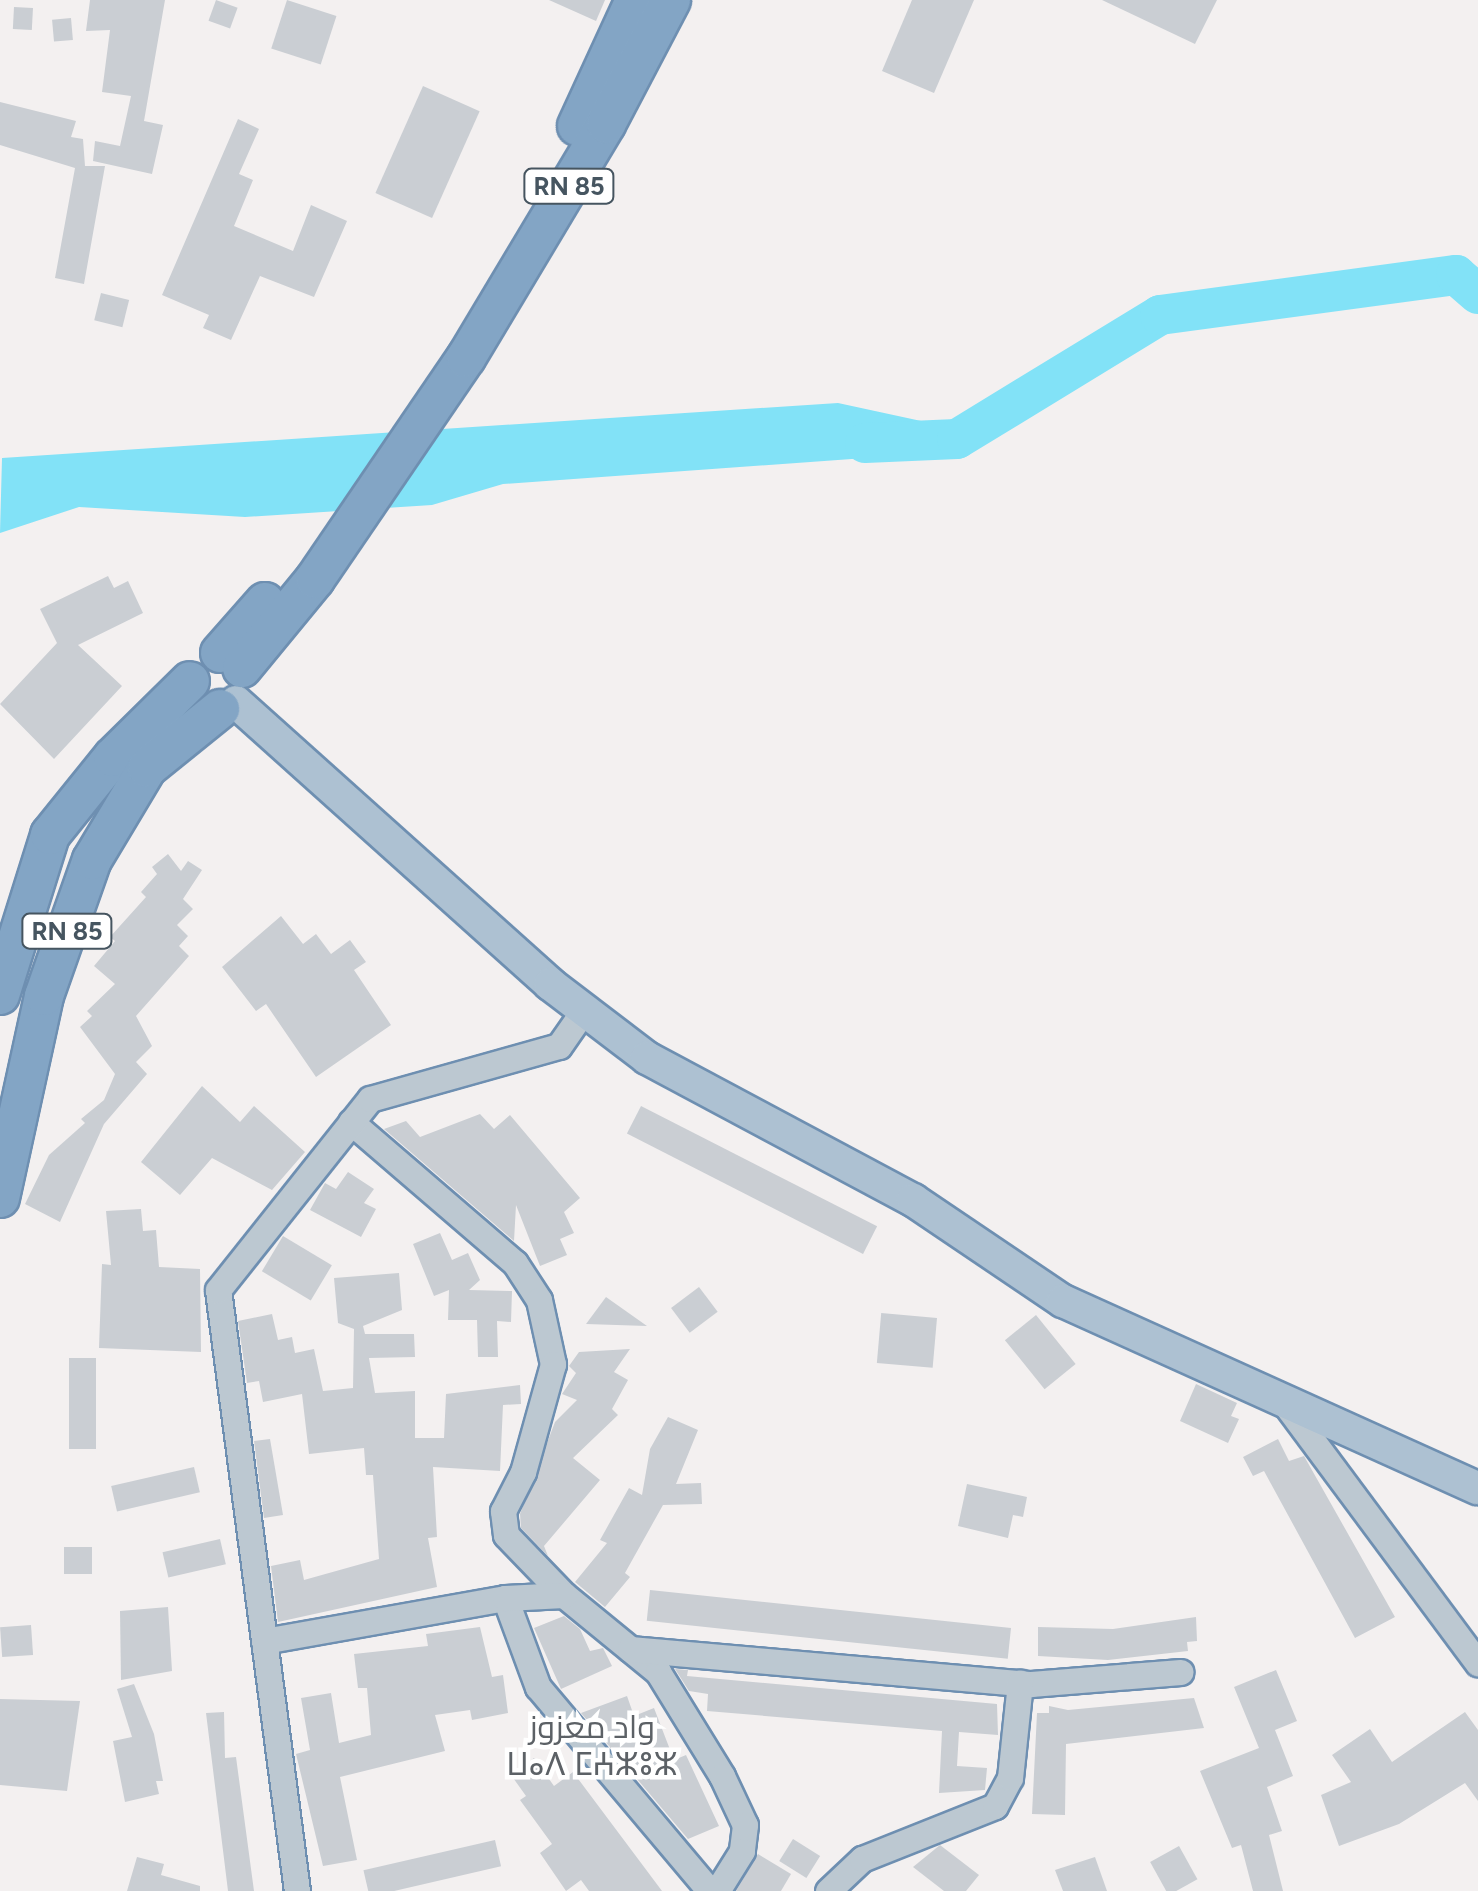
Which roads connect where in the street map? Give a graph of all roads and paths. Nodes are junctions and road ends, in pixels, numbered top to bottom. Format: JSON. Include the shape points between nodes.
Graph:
{"nodes":[{"id":1,"x":636,"y":0,"type":"edge"},
{"id":2,"x":671,"y":0,"type":"edge"},
{"id":3,"x":450,"y":361,"type":"junction"},
{"id":4,"x":230,"y":683,"type":"junction"},
{"id":5,"x":0,"y":995,"type":"edge"},
{"id":6,"x":584,"y":1010,"type":"junction"},
{"id":7,"x":352,"y":1122,"type":"junction"},
{"id":8,"x":0,"y":1198,"type":"edge"},
{"id":9,"x":1286,"y":1405,"type":"junction"},
{"id":10,"x":1478,"y":1488,"type":"edge"},
{"id":11,"x":564,"y":1595,"type":"junction"},
{"id":12,"x":505,"y":1598,"type":"junction"},
{"id":13,"x":264,"y":1641,"type":"junction"},
{"id":14,"x":630,"y":1649,"type":"junction"},
{"id":15,"x":1478,"y":1664,"type":"edge"},
{"id":16,"x":1181,"y":1672,"type":"dead end"},
{"id":17,"x":1020,"y":1683,"type":"junction"},
{"id":18,"x":297,"y":1891,"type":"edge"},
{"id":19,"x":714,"y":1891,"type":"edge"},
{"id":20,"x":828,"y":1891,"type":"edge"}],
"edges":[{"from":1,"to":3,"type":"highway","number":"RN 85","via":[[584,114]]},
{"from":2,"to":3,"type":"highway","number":"RN 85","via":[[606,124]]},
{"from":3,"to":4,"type":"highway","number":"RN 85"},
{"from":4,"to":5,"type":"highway","number":"RN 85","via":[[202,658],[190,681],[112,757],[50,835]]},
{"from":4,"to":6,"type":"main road"},
{"from":4,"to":8,"type":"highway","number":"RN 85","via":[[147,768],[92,860],[44,996]]},
{"from":6,"to":7,"type":"street","via":[[559,1046],[370,1099]]},
{"from":6,"to":9,"type":"main road","via":[[647,1058],[913,1200],[1064,1302]]},
{"from":7,"to":11,"type":"street","via":[[515,1262],[539,1300],[553,1364],[523,1472],[503,1512],[506,1535]]},
{"from":7,"to":13,"type":"street","via":[[218,1290]]},
{"from":9,"to":10,"type":"main road"},
{"from":9,"to":15,"type":"street"},
{"from":11,"to":12,"type":"street"},
{"from":11,"to":14,"type":"street"},
{"from":12,"to":13,"type":"street"},
{"from":12,"to":19,"type":"street","via":[[538,1688]]},
{"from":13,"to":18,"type":"street"},
{"from":14,"to":17,"type":"street"},
{"from":14,"to":19,"type":"street","via":[[658,1672],[744,1825],[742,1851]]},
{"from":16,"to":17,"type":"street"},
{"from":17,"to":20,"type":"street","via":[[1010,1778],[995,1806],[862,1859]]}]}
